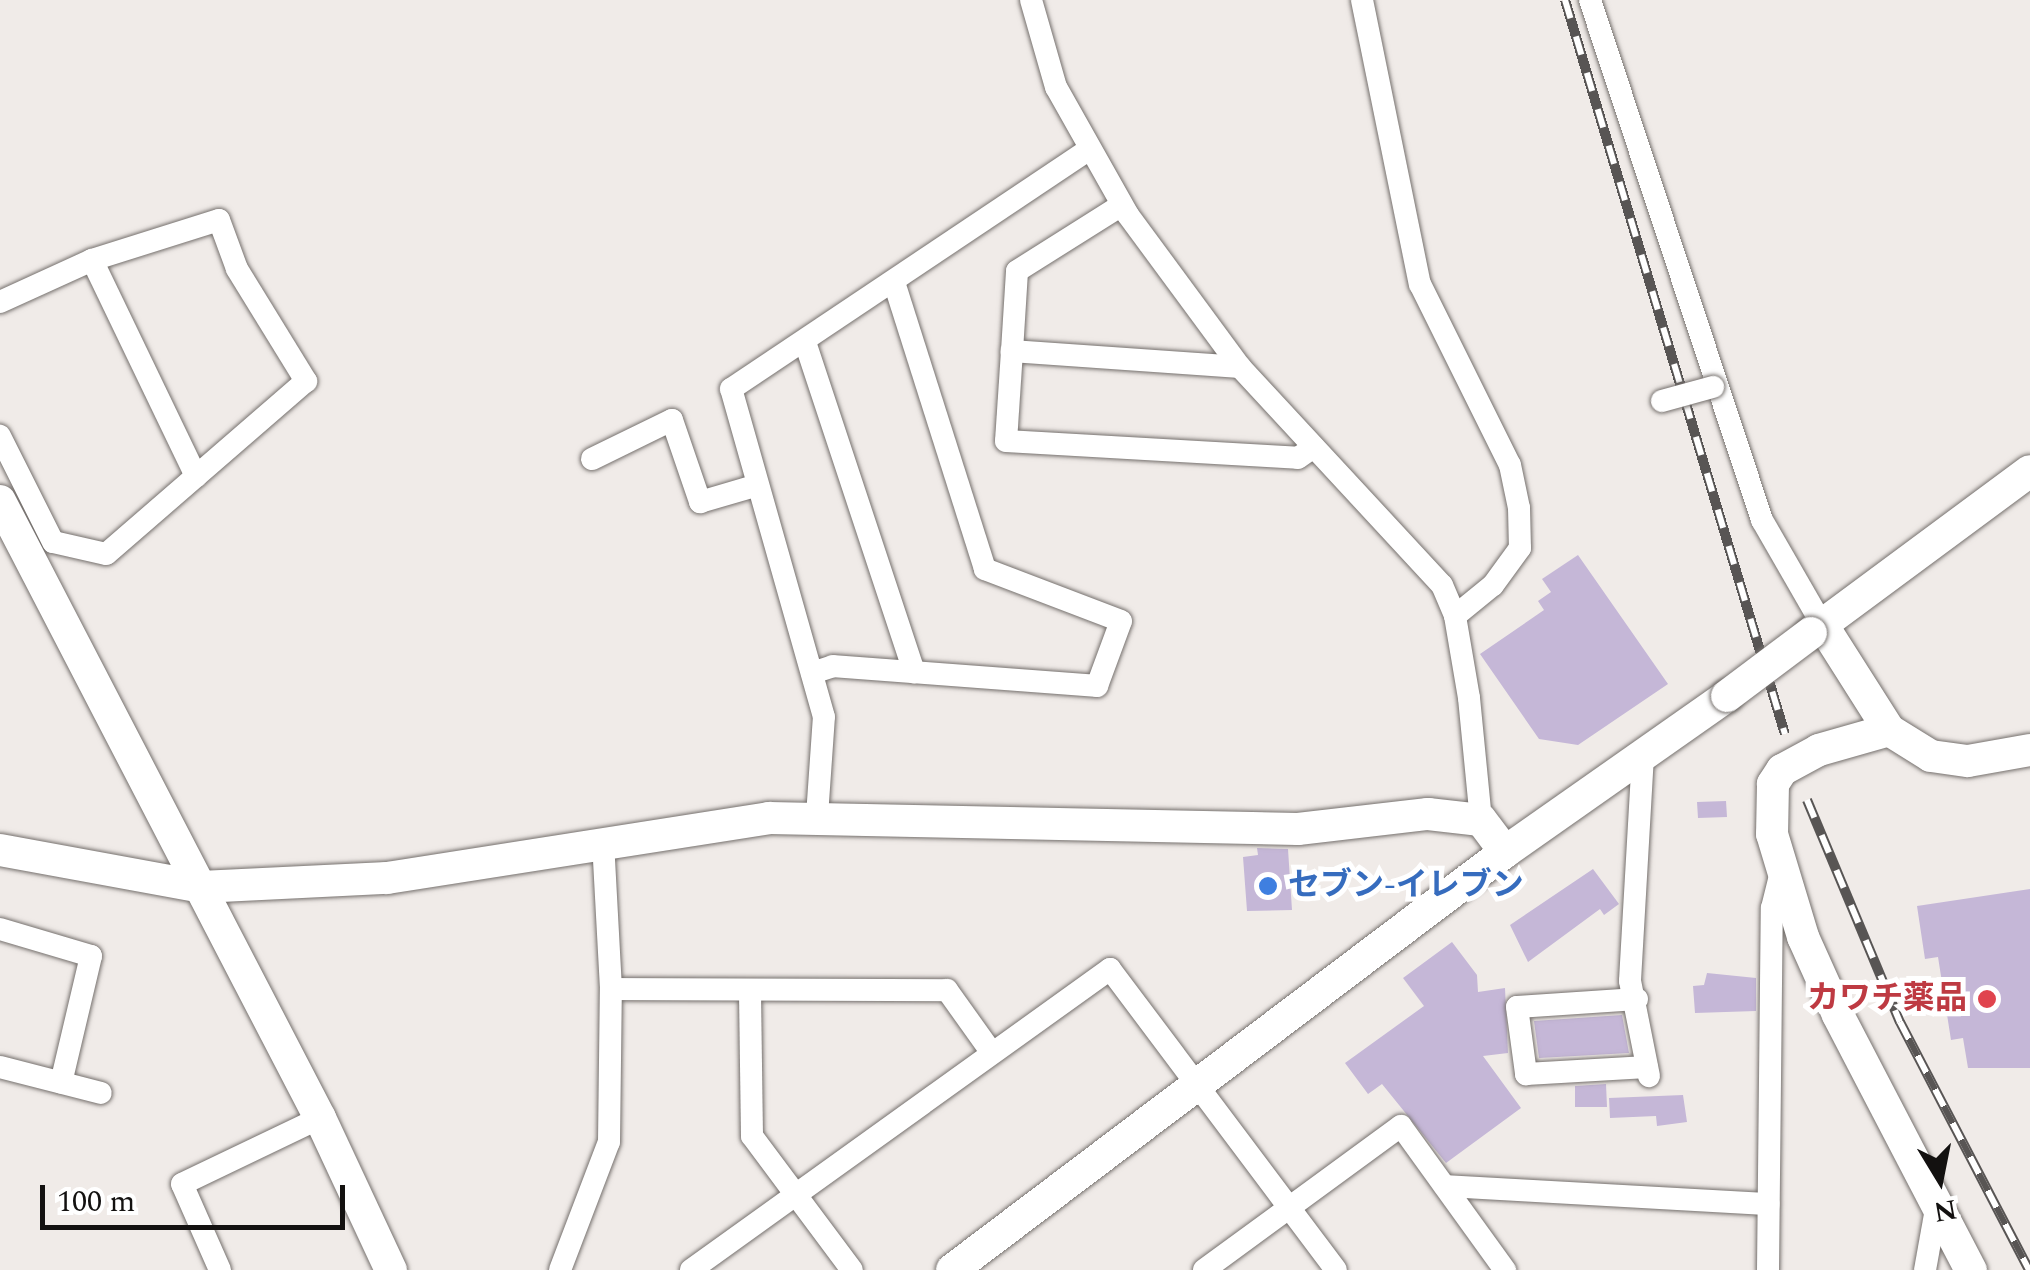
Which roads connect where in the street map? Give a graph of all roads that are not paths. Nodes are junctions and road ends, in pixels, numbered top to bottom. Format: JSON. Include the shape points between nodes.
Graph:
{"nodes":[{"id":1,"x":1031,"y":0,"type":"edge"},
{"id":2,"x":1362,"y":0,"type":"edge"},
{"id":3,"x":1590,"y":0,"type":"edge"},
{"id":4,"x":1087,"y":152,"type":"junction"},
{"id":5,"x":1122,"y":205,"type":"junction"},
{"id":6,"x":92,"y":260,"type":"junction"},
{"id":7,"x":894,"y":282,"type":"junction"},
{"id":8,"x":0,"y":302,"type":"edge"},
{"id":9,"x":805,"y":342,"type":"junction"},
{"id":10,"x":1012,"y":351,"type":"junction"},
{"id":11,"x":1240,"y":368,"type":"junction"},
{"id":12,"x":1713,"y":387,"type":"junction"},
{"id":13,"x":1662,"y":401,"type":"dead end"},
{"id":14,"x":0,"y":436,"type":"edge"},
{"id":15,"x":1314,"y":447,"type":"junction"},
{"id":16,"x":592,"y":459,"type":"dead end"},
{"id":17,"x":2030,"y":471,"type":"edge"},
{"id":18,"x":196,"y":476,"type":"junction"},
{"id":19,"x":758,"y":485,"type":"junction"},
{"id":20,"x":0,"y":501,"type":"edge"},
{"id":21,"x":1454,"y":616,"type":"junction"},
{"id":22,"x":1817,"y":629,"type":"junction"},
{"id":23,"x":914,"y":672,"type":"junction"},
{"id":24,"x":812,"y":673,"type":"junction"},
{"id":25,"x":1889,"y":730,"type":"junction"},
{"id":26,"x":2030,"y":750,"type":"edge"},
{"id":27,"x":1643,"y":755,"type":"junction"},
{"id":28,"x":817,"y":816,"type":"junction"},
{"id":29,"x":1481,"y":820,"type":"junction"},
{"id":30,"x":603,"y":842,"type":"junction"},
{"id":31,"x":0,"y":850,"type":"edge"},
{"id":32,"x":1505,"y":852,"type":"junction"},
{"id":33,"x":1780,"y":876,"type":"junction"},
{"id":34,"x":200,"y":887,"type":"junction"},
{"id":35,"x":0,"y":929,"type":"edge"},
{"id":36,"x":611,"y":989,"type":"junction"},
{"id":37,"x":750,"y":993,"type":"junction"},
{"id":38,"x":1637,"y":999,"type":"junction"},
{"id":39,"x":992,"y":1052,"type":"junction"},
{"id":40,"x":0,"y":1067,"type":"edge"},
{"id":41,"x":61,"y":1082,"type":"junction"},
{"id":42,"x":1198,"y":1088,"type":"junction"},
{"id":43,"x":101,"y":1093,"type":"dead end"},
{"id":44,"x":320,"y":1118,"type":"junction"},
{"id":45,"x":1445,"y":1186,"type":"junction"},
{"id":46,"x":794,"y":1192,"type":"junction"},
{"id":47,"x":1769,"y":1204,"type":"junction"},
{"id":48,"x":1290,"y":1206,"type":"junction"},
{"id":49,"x":1936,"y":1209,"type":"junction"},
{"id":50,"x":220,"y":1270,"type":"edge"},
{"id":51,"x":390,"y":1270,"type":"edge"},
{"id":52,"x":560,"y":1270,"type":"edge"},
{"id":53,"x":690,"y":1270,"type":"edge"},
{"id":54,"x":852,"y":1270,"type":"edge"},
{"id":55,"x":952,"y":1270,"type":"edge"},
{"id":56,"x":1204,"y":1270,"type":"edge"},
{"id":57,"x":1336,"y":1270,"type":"edge"},
{"id":58,"x":1505,"y":1270,"type":"edge"},
{"id":59,"x":1768,"y":1270,"type":"edge"},
{"id":60,"x":1925,"y":1270,"type":"edge"},
{"id":61,"x":1971,"y":1270,"type":"edge"}],
"edges":[{"from":1,"to":4,"type":"street","via":[[1056,87]]},
{"from":2,"to":21,"type":"street","via":[[1420,284],[1510,465],[1519,508],[1520,548],[1493,586]]},
{"from":3,"to":12,"type":"street"},
{"from":4,"to":5,"type":"street"},
{"from":4,"to":7,"type":"street"},
{"from":5,"to":10,"type":"street","via":[[1017,271]]},
{"from":5,"to":11,"type":"street"},
{"from":6,"to":8,"type":"street"},
{"from":6,"to":18,"type":"street"},
{"from":6,"to":18,"type":"street","via":[[219,220],[237,269],[306,380]]},
{"from":7,"to":9,"type":"street"},
{"from":7,"to":23,"type":"street","via":[[985,569],[1121,621],[1097,686]]},
{"from":9,"to":19,"type":"street","via":[[731,389]]},
{"from":9,"to":23,"type":"street"},
{"from":10,"to":11,"type":"street"},
{"from":10,"to":15,"type":"street","via":[[1006,441],[1298,458]]},
{"from":11,"to":15,"type":"street"},
{"from":12,"to":13,"type":"street","bridge":true},
{"from":12,"to":22,"type":"street","via":[[1762,520]]},
{"from":14,"to":18,"type":"street","via":[[52,542],[106,554]]},
{"from":15,"to":21,"type":"street","via":[[1442,586]]},
{"from":16,"to":19,"type":"street","via":[[672,420],[700,502]]},
{"from":17,"to":22,"type":"street"},
{"from":19,"to":24,"type":"street"},
{"from":20,"to":34,"type":"street"},
{"from":21,"to":29,"type":"street"},
{"from":22,"to":25,"type":"street"},
{"from":22,"to":27,"type":"street","bridge":true},
{"from":23,"to":24,"type":"street","via":[[833,666]]},
{"from":24,"to":28,"type":"street","via":[[824,717]]},
{"from":25,"to":26,"type":"street","via":[[1948,760]]},
{"from":25,"to":33,"type":"street","via":[[1800,757],[1782,770],[1771,808]]},
{"from":27,"to":32,"type":"street"},
{"from":27,"to":38,"type":"street","via":[[1630,981]]},
{"from":28,"to":29,"type":"street","via":[[1298,829],[1428,814]]},
{"from":28,"to":30,"type":"street"},
{"from":29,"to":32,"type":"street"},
{"from":30,"to":34,"type":"street","via":[[387,878]]},
{"from":30,"to":36,"type":"street"},
{"from":31,"to":34,"type":"street"},
{"from":32,"to":42,"type":"street"},
{"from":33,"to":47,"type":"street","via":[[1772,908]]},
{"from":33,"to":49,"type":"street","via":[[1838,1015]]},
{"from":34,"to":44,"type":"street"},
{"from":35,"to":41,"type":"street","via":[[91,956]]},
{"from":36,"to":37,"type":"street"},
{"from":36,"to":52,"type":"street","via":[[609,1142]]},
{"from":37,"to":39,"type":"street","via":[[946,990]]},
{"from":37,"to":46,"type":"street","via":[[752,1136]]},
{"from":38,"to":38,"type":"street","via":[[1648,1072],[1526,1074],[1517,1006]]},
{"from":39,"to":42,"type":"street","via":[[1110,969]]},
{"from":39,"to":46,"type":"street"},
{"from":40,"to":41,"type":"street"},
{"from":41,"to":43,"type":"street"},
{"from":42,"to":48,"type":"street"},
{"from":42,"to":55,"type":"street"},
{"from":44,"to":50,"type":"street","via":[[182,1184]]},
{"from":44,"to":51,"type":"street"},
{"from":45,"to":47,"type":"street"},
{"from":45,"to":48,"type":"street","via":[[1401,1126]]},
{"from":45,"to":58,"type":"street"},
{"from":46,"to":53,"type":"street"},
{"from":46,"to":54,"type":"street"},
{"from":47,"to":59,"type":"street"},
{"from":48,"to":56,"type":"street"},
{"from":48,"to":57,"type":"street"},
{"from":49,"to":60,"type":"street"},
{"from":49,"to":61,"type":"street"}]}
